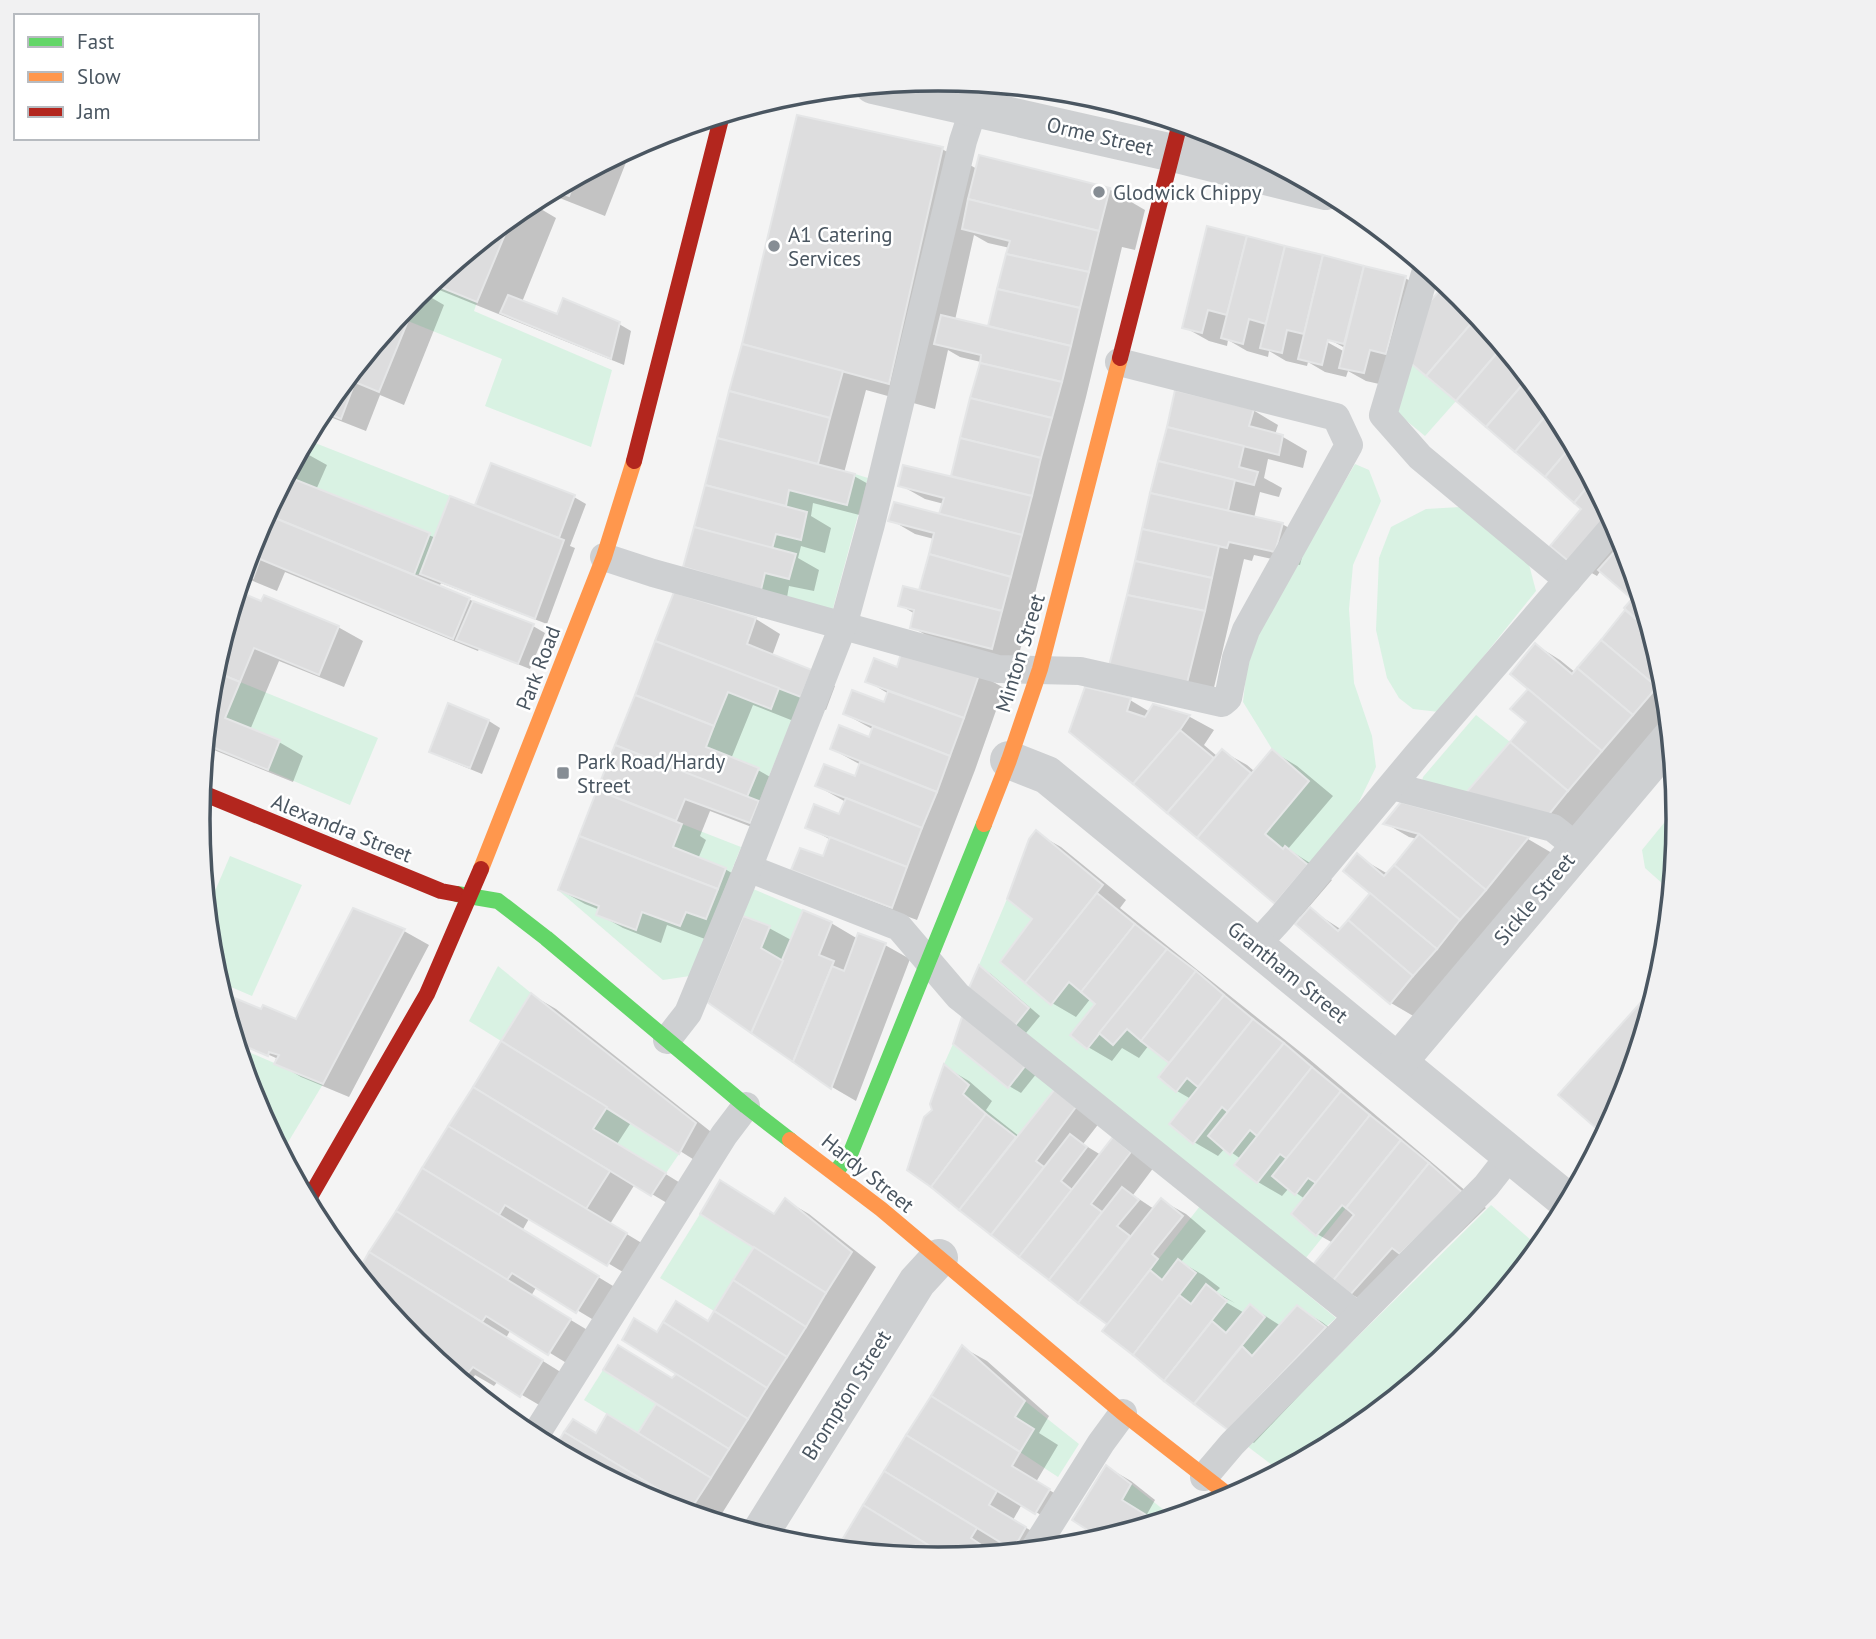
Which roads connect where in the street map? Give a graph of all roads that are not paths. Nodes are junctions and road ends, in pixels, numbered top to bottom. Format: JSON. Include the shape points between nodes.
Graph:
{"nodes":[{"id":1,"x":933,"y":91,"type":"edge"},
{"id":2,"x":979,"y":96,"type":"edge"},
{"id":3,"x":719,"y":125,"type":"edge"},
{"id":4,"x":1177,"y":138,"type":"edge"},
{"id":5,"x":1268,"y":170,"type":"edge"},
{"id":6,"x":1424,"y":277,"type":"edge"},
{"id":7,"x":1119,"y":362,"type":"junction"},
{"id":8,"x":1608,"y":534,"type":"edge"},
{"id":9,"x":604,"y":557,"type":"junction"},
{"id":10,"x":1568,"y":579,"type":"junction"},
{"id":11,"x":843,"y":626,"type":"junction"},
{"id":12,"x":1040,"y":669,"type":"junction"},
{"id":13,"x":1662,"y":748,"type":"edge"},
{"id":14,"x":1009,"y":760,"type":"junction"},
{"id":15,"x":1392,"y":786,"type":"junction"},
{"id":16,"x":210,"y":796,"type":"edge"},
{"id":17,"x":1577,"y":847,"type":"junction"},
{"id":18,"x":748,"y":868,"type":"junction"},
{"id":19,"x":470,"y":896,"type":"junction"},
{"id":20,"x":1256,"y":945,"type":"junction"},
{"id":21,"x":929,"y":962,"type":"junction"},
{"id":22,"x":667,"y":1040,"type":"junction"},
{"id":23,"x":1398,"y":1062,"type":"junction"},
{"id":24,"x":747,"y":1106,"type":"junction"},
{"id":25,"x":1511,"y":1154,"type":"junction"},
{"id":26,"x":835,"y":1173,"type":"junction"},
{"id":27,"x":312,"y":1193,"type":"edge"},
{"id":28,"x":1560,"y":1196,"type":"dead end"},
{"id":29,"x":939,"y":1258,"type":"junction"},
{"id":30,"x":1357,"y":1316,"type":"junction"},
{"id":31,"x":1124,"y":1413,"type":"junction"},
{"id":32,"x":539,"y":1429,"type":"edge"},
{"id":33,"x":1204,"y":1476,"type":"junction"},
{"id":34,"x":1222,"y":1490,"type":"edge"},
{"id":35,"x":764,"y":1527,"type":"edge"},
{"id":36,"x":1039,"y":1541,"type":"edge"}],
"edges":[{"from":1,"to":2,"type":"street","name":"Orme Street"},
{"from":2,"to":4,"type":"street","name":"Orme Street"},
{"from":2,"to":11,"type":"lane","via":[[963,141]]},
{"from":3,"to":9,"type":"street","name":"Park Road","via":[[640,443]]},
{"from":4,"to":5,"type":"street","name":"Orme Street"},
{"from":4,"to":7,"type":"street","name":"Minton Street"},
{"from":6,"to":10,"type":"lane","via":[[1383,415],[1420,457]]},
{"from":7,"to":12,"type":"street","name":"Minton Street"},
{"from":7,"to":12,"type":"lane","via":[[1336,417],[1349,445],[1246,630],[1228,698],[1222,703],[1080,671]]},
{"from":8,"to":10,"type":"lane"},
{"from":9,"to":11,"type":"lane"},
{"from":9,"to":19,"type":"street","name":"Park Road"},
{"from":10,"to":15,"type":"lane"},
{"from":11,"to":12,"type":"lane","via":[[998,669]]},
{"from":11,"to":18,"type":"lane"},
{"from":12,"to":14,"type":"street","name":"Minton Street"},
{"from":13,"to":17,"type":"street","name":"Sickle Street"},
{"from":14,"to":20,"type":"street","name":"Grantham Street","via":[[1047,775]]},
{"from":14,"to":21,"type":"street","name":"Minton Street"},
{"from":15,"to":17,"type":"lane","via":[[1553,828]]},
{"from":15,"to":20,"type":"lane"},
{"from":16,"to":19,"type":"street","name":"Alexandra Street","via":[[441,891]]},
{"from":17,"to":23,"type":"street","name":"Sickle Street"},
{"from":18,"to":21,"type":"lane","via":[[899,927]]},
{"from":18,"to":22,"type":"lane","via":[[688,1013]]},
{"from":19,"to":22,"type":"street","name":"Hardy Street","via":[[498,901]]},
{"from":19,"to":27,"type":"street","name":"Park Road","via":[[427,994]]},
{"from":20,"to":23,"type":"street","name":"Grantham Street"},
{"from":21,"to":26,"type":"street","name":"Minton Street","via":[[851,1152]]},
{"from":21,"to":30,"type":"lane","via":[[958,996]]},
{"from":22,"to":24,"type":"street","name":"Hardy Street"},
{"from":23,"to":25,"type":"street","name":"Grantham Street"},
{"from":24,"to":26,"type":"street","name":"Hardy Street"},
{"from":24,"to":32,"type":"lane","via":[[724,1135]]},
{"from":25,"to":28,"type":"street","name":"Grantham Street"},
{"from":25,"to":30,"type":"lane","via":[[1486,1186]]},
{"from":26,"to":29,"type":"street","name":"Hardy Street"},
{"from":29,"to":31,"type":"street","name":"Hardy Street"},
{"from":29,"to":35,"type":"street","name":"Brompton Street","via":[[917,1282]]},
{"from":30,"to":33,"type":"lane"},
{"from":31,"to":33,"type":"street","name":"Hardy Street"},
{"from":31,"to":36,"type":"lane"},
{"from":33,"to":34,"type":"street","name":"Hardy Street"}]}
